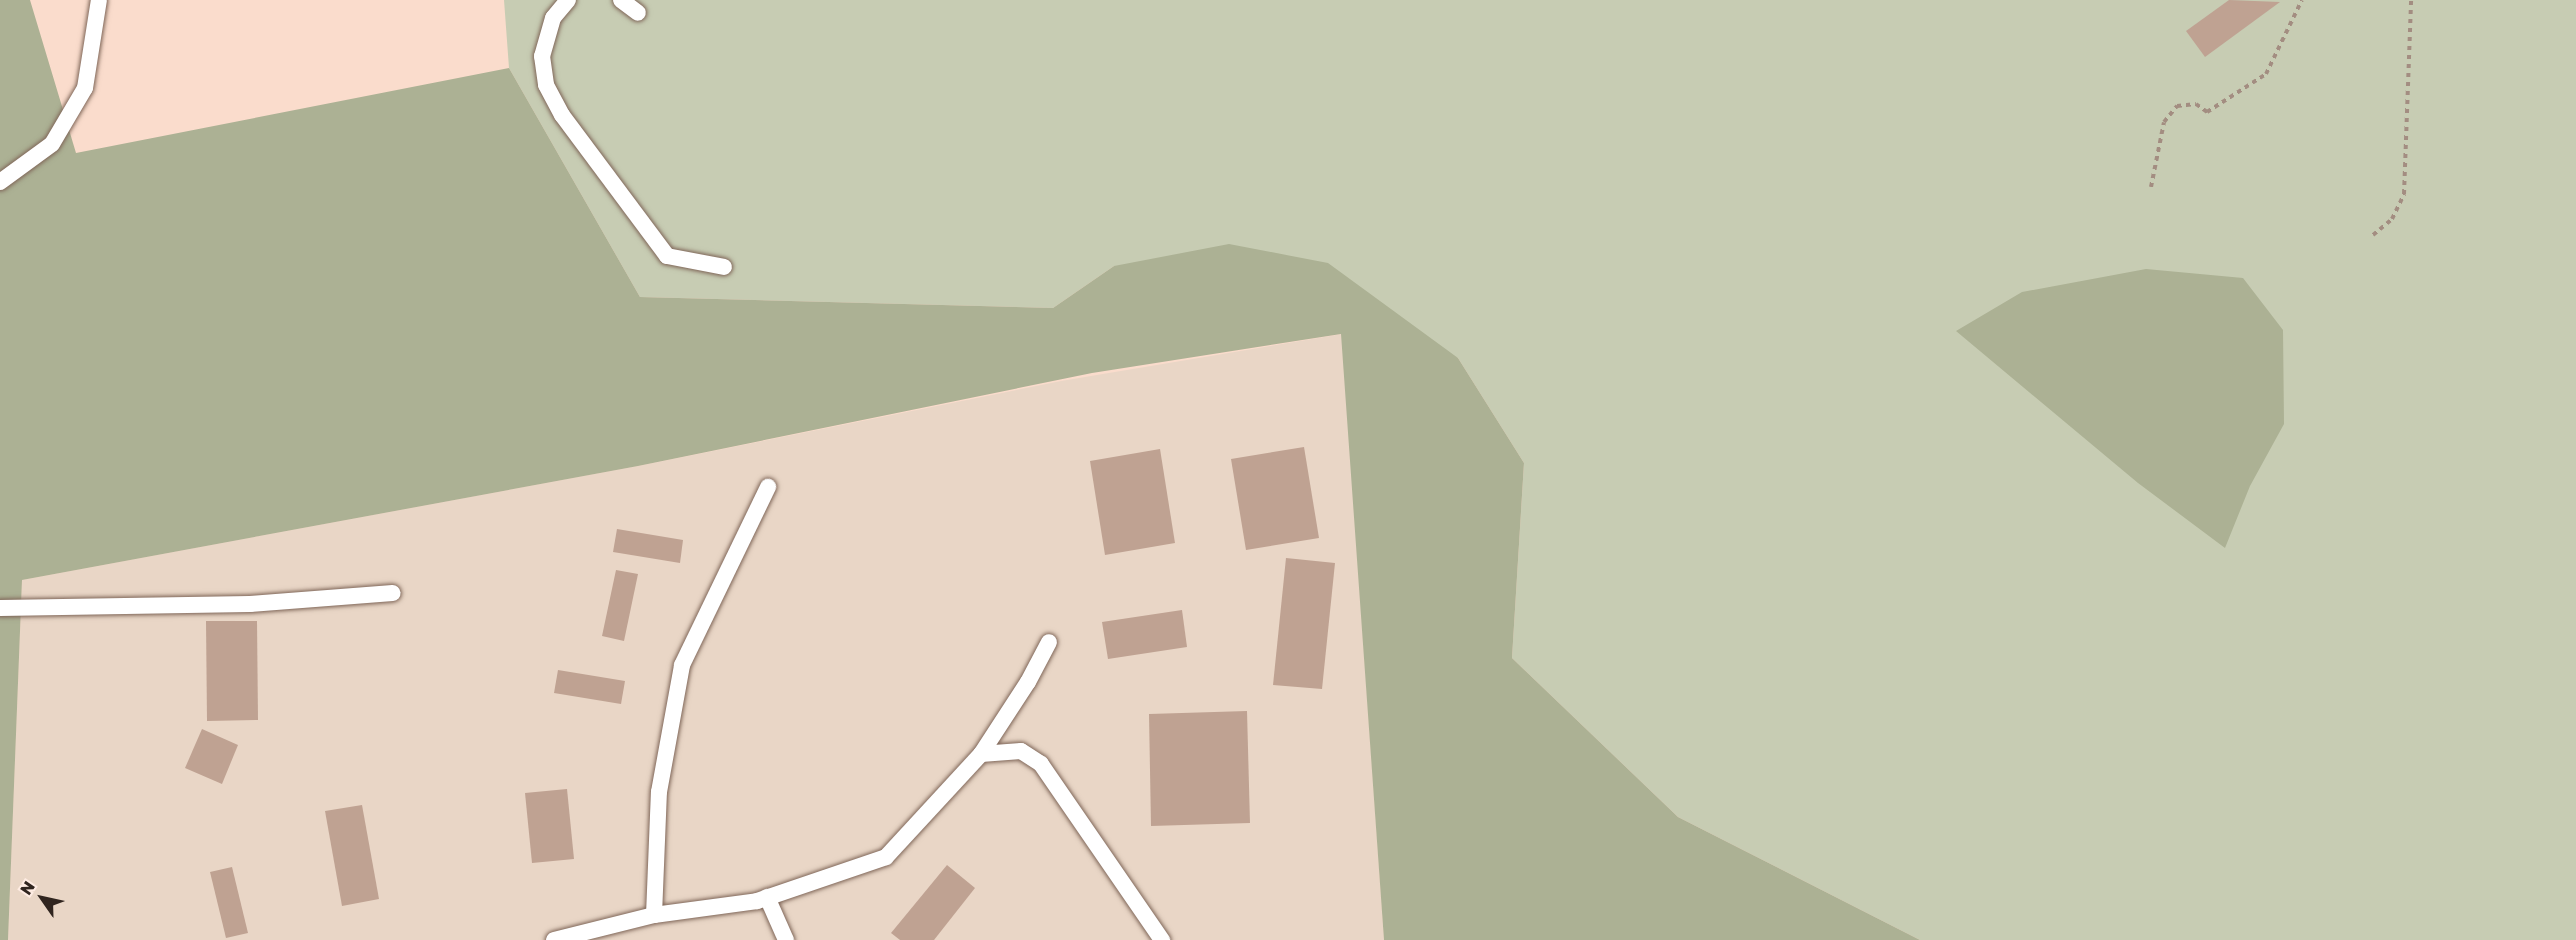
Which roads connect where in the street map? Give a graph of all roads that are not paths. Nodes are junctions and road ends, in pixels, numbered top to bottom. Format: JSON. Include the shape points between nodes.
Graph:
{"nodes":[{"id":1,"x":99,"y":0,"type":"edge"},
{"id":2,"x":567,"y":0,"type":"edge"},
{"id":3,"x":621,"y":0,"type":"edge"},
{"id":4,"x":638,"y":13,"type":"dead end"},
{"id":5,"x":0,"y":182,"type":"edge"},
{"id":6,"x":724,"y":267,"type":"dead end"},
{"id":7,"x":768,"y":487,"type":"dead end"},
{"id":8,"x":393,"y":593,"type":"dead end"},
{"id":9,"x":0,"y":608,"type":"edge"},
{"id":10,"x":1049,"y":642,"type":"dead end"},
{"id":11,"x":981,"y":754,"type":"junction"},
{"id":12,"x":767,"y":897,"type":"junction"},
{"id":13,"x":654,"y":915,"type":"junction"},
{"id":14,"x":554,"y":940,"type":"edge"},
{"id":15,"x":786,"y":940,"type":"edge"},
{"id":16,"x":1162,"y":940,"type":"edge"}],
"edges":[{"from":1,"to":5,"type":"lane","via":[[85,88],[52,144]]},
{"from":2,"to":6,"type":"lane","via":[[553,18],[542,56],[546,85],[562,115],[667,256]]},
{"from":3,"to":4,"type":"lane"},
{"from":7,"to":13,"type":"lane","via":[[682,664],[659,792]]},
{"from":8,"to":9,"type":"lane","via":[[250,604]]},
{"from":10,"to":11,"type":"lane"},
{"from":11,"to":12,"type":"lane","via":[[886,857]]},
{"from":11,"to":16,"type":"lane","via":[[1021,751],[1041,764]]},
{"from":12,"to":13,"type":"lane"},
{"from":12,"to":15,"type":"lane"},
{"from":13,"to":14,"type":"lane"}]}
